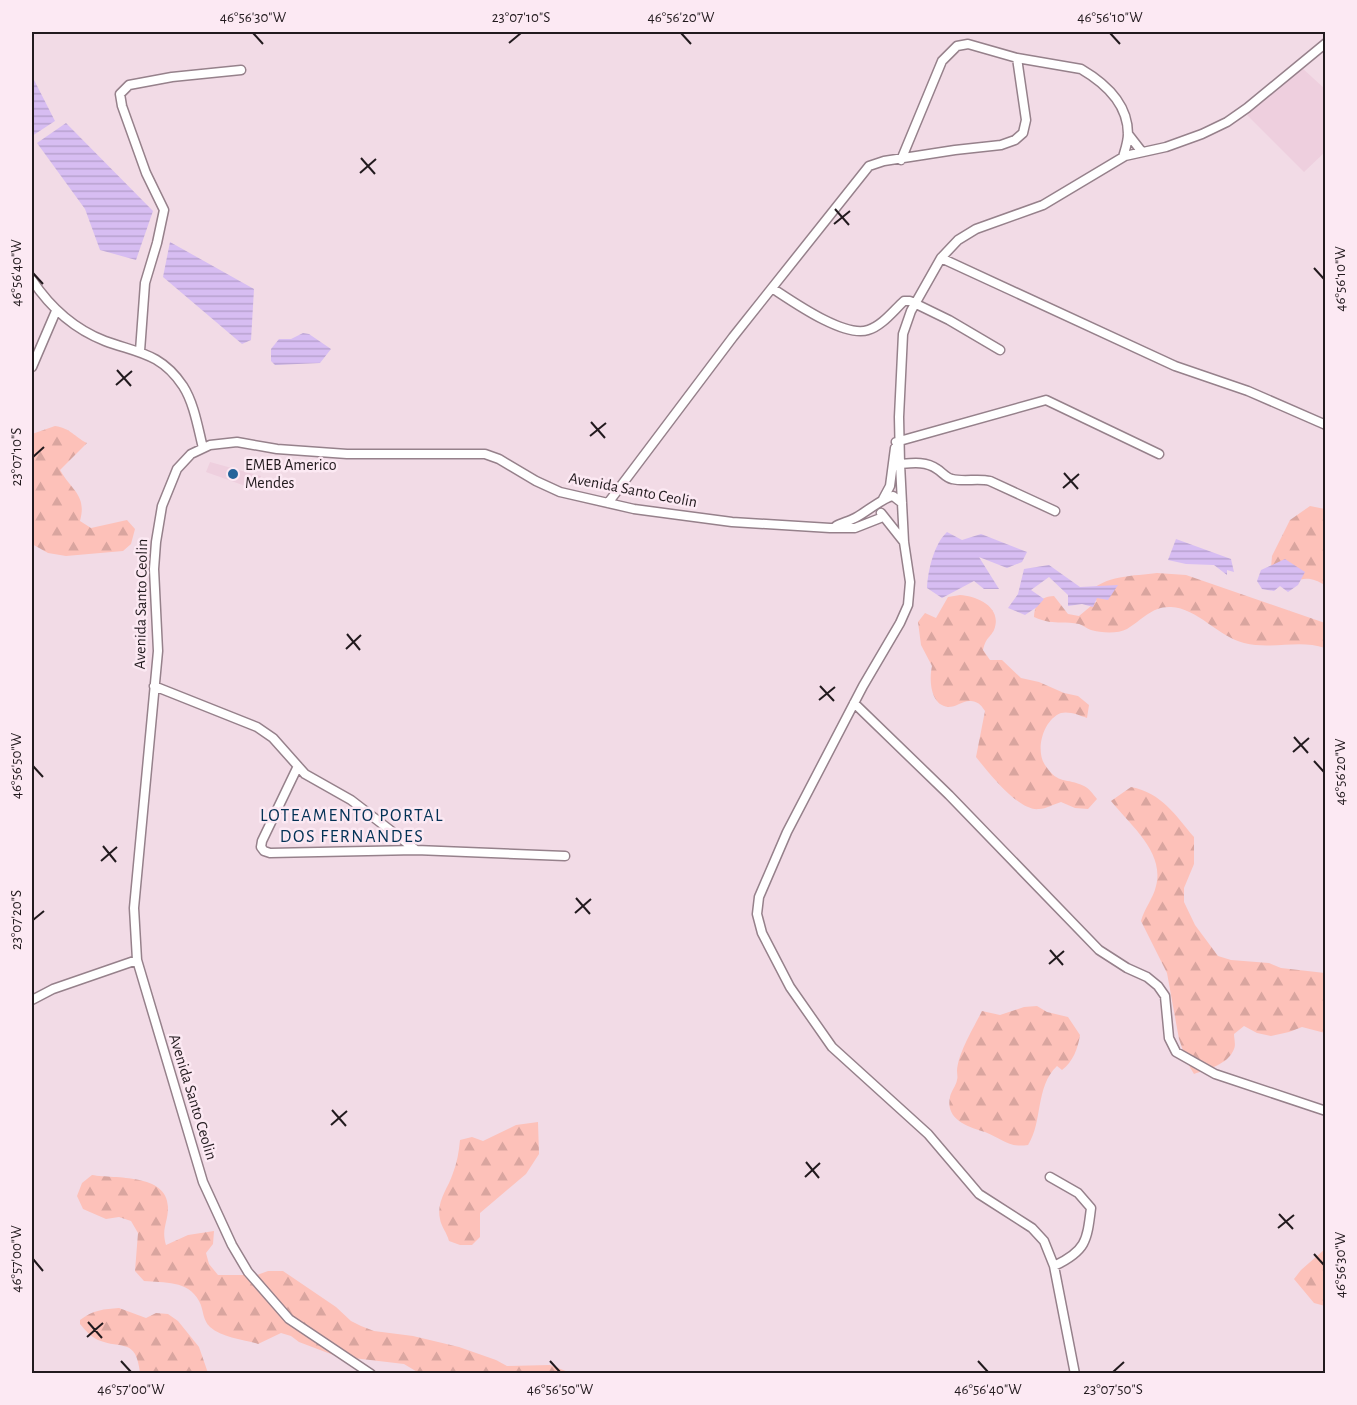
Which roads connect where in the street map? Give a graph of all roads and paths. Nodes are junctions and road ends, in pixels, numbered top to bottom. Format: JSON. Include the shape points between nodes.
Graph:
{"nodes":[{"id":1,"x":1326,"y":43,"type":"edge"},
{"id":2,"x":1017,"y":58,"type":"junction"},
{"id":3,"x":241,"y":70,"type":"dead end"},
{"id":4,"x":1128,"y":134,"type":"junction"},
{"id":5,"x":1142,"y":152,"type":"junction"},
{"id":6,"x":1123,"y":158,"type":"junction"},
{"id":7,"x":901,"y":159,"type":"junction"},
{"id":8,"x":941,"y":258,"type":"junction"},
{"id":9,"x":32,"y":280,"type":"edge"},
{"id":10,"x":772,"y":288,"type":"junction"},
{"id":11,"x":915,"y":303,"type":"junction"},
{"id":12,"x":56,"y":311,"type":"junction"},
{"id":13,"x":1000,"y":350,"type":"dead end"},
{"id":14,"x":140,"y":351,"type":"junction"},
{"id":15,"x":32,"y":367,"type":"edge"},
{"id":16,"x":1326,"y":425,"type":"edge"},
{"id":17,"x":898,"y":442,"type":"junction"},
{"id":18,"x":203,"y":448,"type":"junction"},
{"id":19,"x":1159,"y":454,"type":"dead end"},
{"id":20,"x":900,"y":464,"type":"junction"},
{"id":21,"x":881,"y":502,"type":"junction"},
{"id":22,"x":608,"y":503,"type":"junction"},
{"id":23,"x":902,"y":506,"type":"junction"},
{"id":24,"x":1055,"y":511,"type":"dead end"},
{"id":25,"x":885,"y":518,"type":"junction"},
{"id":26,"x":830,"y":528,"type":"junction"},
{"id":27,"x":904,"y":542,"type":"junction"},
{"id":28,"x":154,"y":686,"type":"junction"},
{"id":29,"x":854,"y":703,"type":"junction"},
{"id":30,"x":298,"y":766,"type":"junction"},
{"id":31,"x":416,"y":850,"type":"junction"},
{"id":32,"x":565,"y":856,"type":"dead end"},
{"id":33,"x":137,"y":960,"type":"junction"},
{"id":34,"x":32,"y":1000,"type":"edge"},
{"id":35,"x":1326,"y":1111,"type":"edge"},
{"id":36,"x":1050,"y":1178,"type":"dead end"},
{"id":37,"x":1054,"y":1266,"type":"junction"},
{"id":38,"x":371,"y":1374,"type":"edge"},
{"id":39,"x":1075,"y":1374,"type":"edge"}],
"edges":[{"from":1,"to":5,"type":"street","via":[[1227,122],[1166,147]]},
{"from":2,"to":4,"type":"street","via":[[1081,69],[1089,74],[1116,96],[1123,108]]},
{"from":2,"to":7,"type":"street","via":[[968,44],[950,52],[942,61]]},
{"from":2,"to":7,"type":"street","via":[[1026,120],[1023,133],[1015,140]]},
{"from":3,"to":14,"type":"street","via":[[129,85],[120,94],[146,173],[164,210],[145,284]]},
{"from":4,"to":5,"type":"street"},
{"from":4,"to":6,"type":"street"},
{"from":5,"to":6,"type":"street"},
{"from":6,"to":8,"type":"street","via":[[1043,205],[976,229],[958,240]]},
{"from":7,"to":10,"type":"street","via":[[869,166]]},
{"from":8,"to":11,"type":"street"},
{"from":8,"to":16,"type":"street","via":[[1175,366],[1248,391]]},
{"from":9,"to":12,"type":"street"},
{"from":10,"to":11,"type":"street","via":[[838,326],[857,332],[875,327],[904,301]]},
{"from":10,"to":22,"type":"street"},
{"from":11,"to":13,"type":"street"},
{"from":11,"to":17,"type":"street","via":[[903,334]]},
{"from":12,"to":14,"type":"street","via":[[105,341]]},
{"from":12,"to":15,"type":"street"},
{"from":14,"to":18,"type":"street","via":[[165,365],[184,387]]},
{"from":17,"to":19,"type":"street","via":[[1046,400]]},
{"from":17,"to":20,"type":"street"},
{"from":17,"to":21,"type":"street","via":[[890,486]]},
{"from":18,"to":22,"type":"street","name":"Avenida Santo Ceolin","via":[[237,442],[347,454],[485,454],[560,492]]},
{"from":18,"to":28,"type":"street","name":"Avenida Santo Ceolin","via":[[177,468],[162,506],[154,569],[158,651]]},
{"from":20,"to":23,"type":"street"},
{"from":20,"to":24,"type":"street","via":[[919,462],[952,480],[990,481]]},
{"from":21,"to":23,"type":"street","via":[[893,496]]},
{"from":21,"to":25,"type":"street","via":[[880,511]]},
{"from":21,"to":26,"type":"street","name":"Avenida Santo Ceolin"},
{"from":22,"to":26,"type":"street","name":"Avenida Santo Ceolin","via":[[732,522]]},
{"from":23,"to":25,"type":"street","via":[[900,516],[893,520]]},
{"from":23,"to":27,"type":"street"},
{"from":25,"to":26,"type":"street","name":"Avenida Santo Ceolin","via":[[855,528]]},
{"from":25,"to":27,"type":"street"},
{"from":27,"to":29,"type":"street","via":[[910,582],[908,605]]},
{"from":28,"to":30,"type":"street","via":[[257,727],[273,738]]},
{"from":28,"to":33,"type":"street","name":"Avenida Santo Ceolin","via":[[134,908]]},
{"from":29,"to":35,"type":"street","via":[[1099,950],[1158,986],[1165,996],[1169,1038],[1176,1052],[1215,1074]]},
{"from":29,"to":37,"type":"street","via":[[765,880],[757,914],[762,933],[790,987],[832,1047],[928,1134],[979,1194],[1032,1228],[1044,1241]]},
{"from":30,"to":31,"type":"street","via":[[351,800]]},
{"from":30,"to":31,"type":"street","via":[[262,841],[264,851]]},
{"from":31,"to":32,"type":"street"},
{"from":33,"to":34,"type":"street"},
{"from":33,"to":38,"type":"street","name":"Avenida Santo Ceolin","via":[[203,1182],[224,1231],[248,1272],[289,1319]]},
{"from":36,"to":37,"type":"street","via":[[1078,1193],[1091,1208],[1088,1233],[1079,1252]]},
{"from":37,"to":39,"type":"street"}]}
